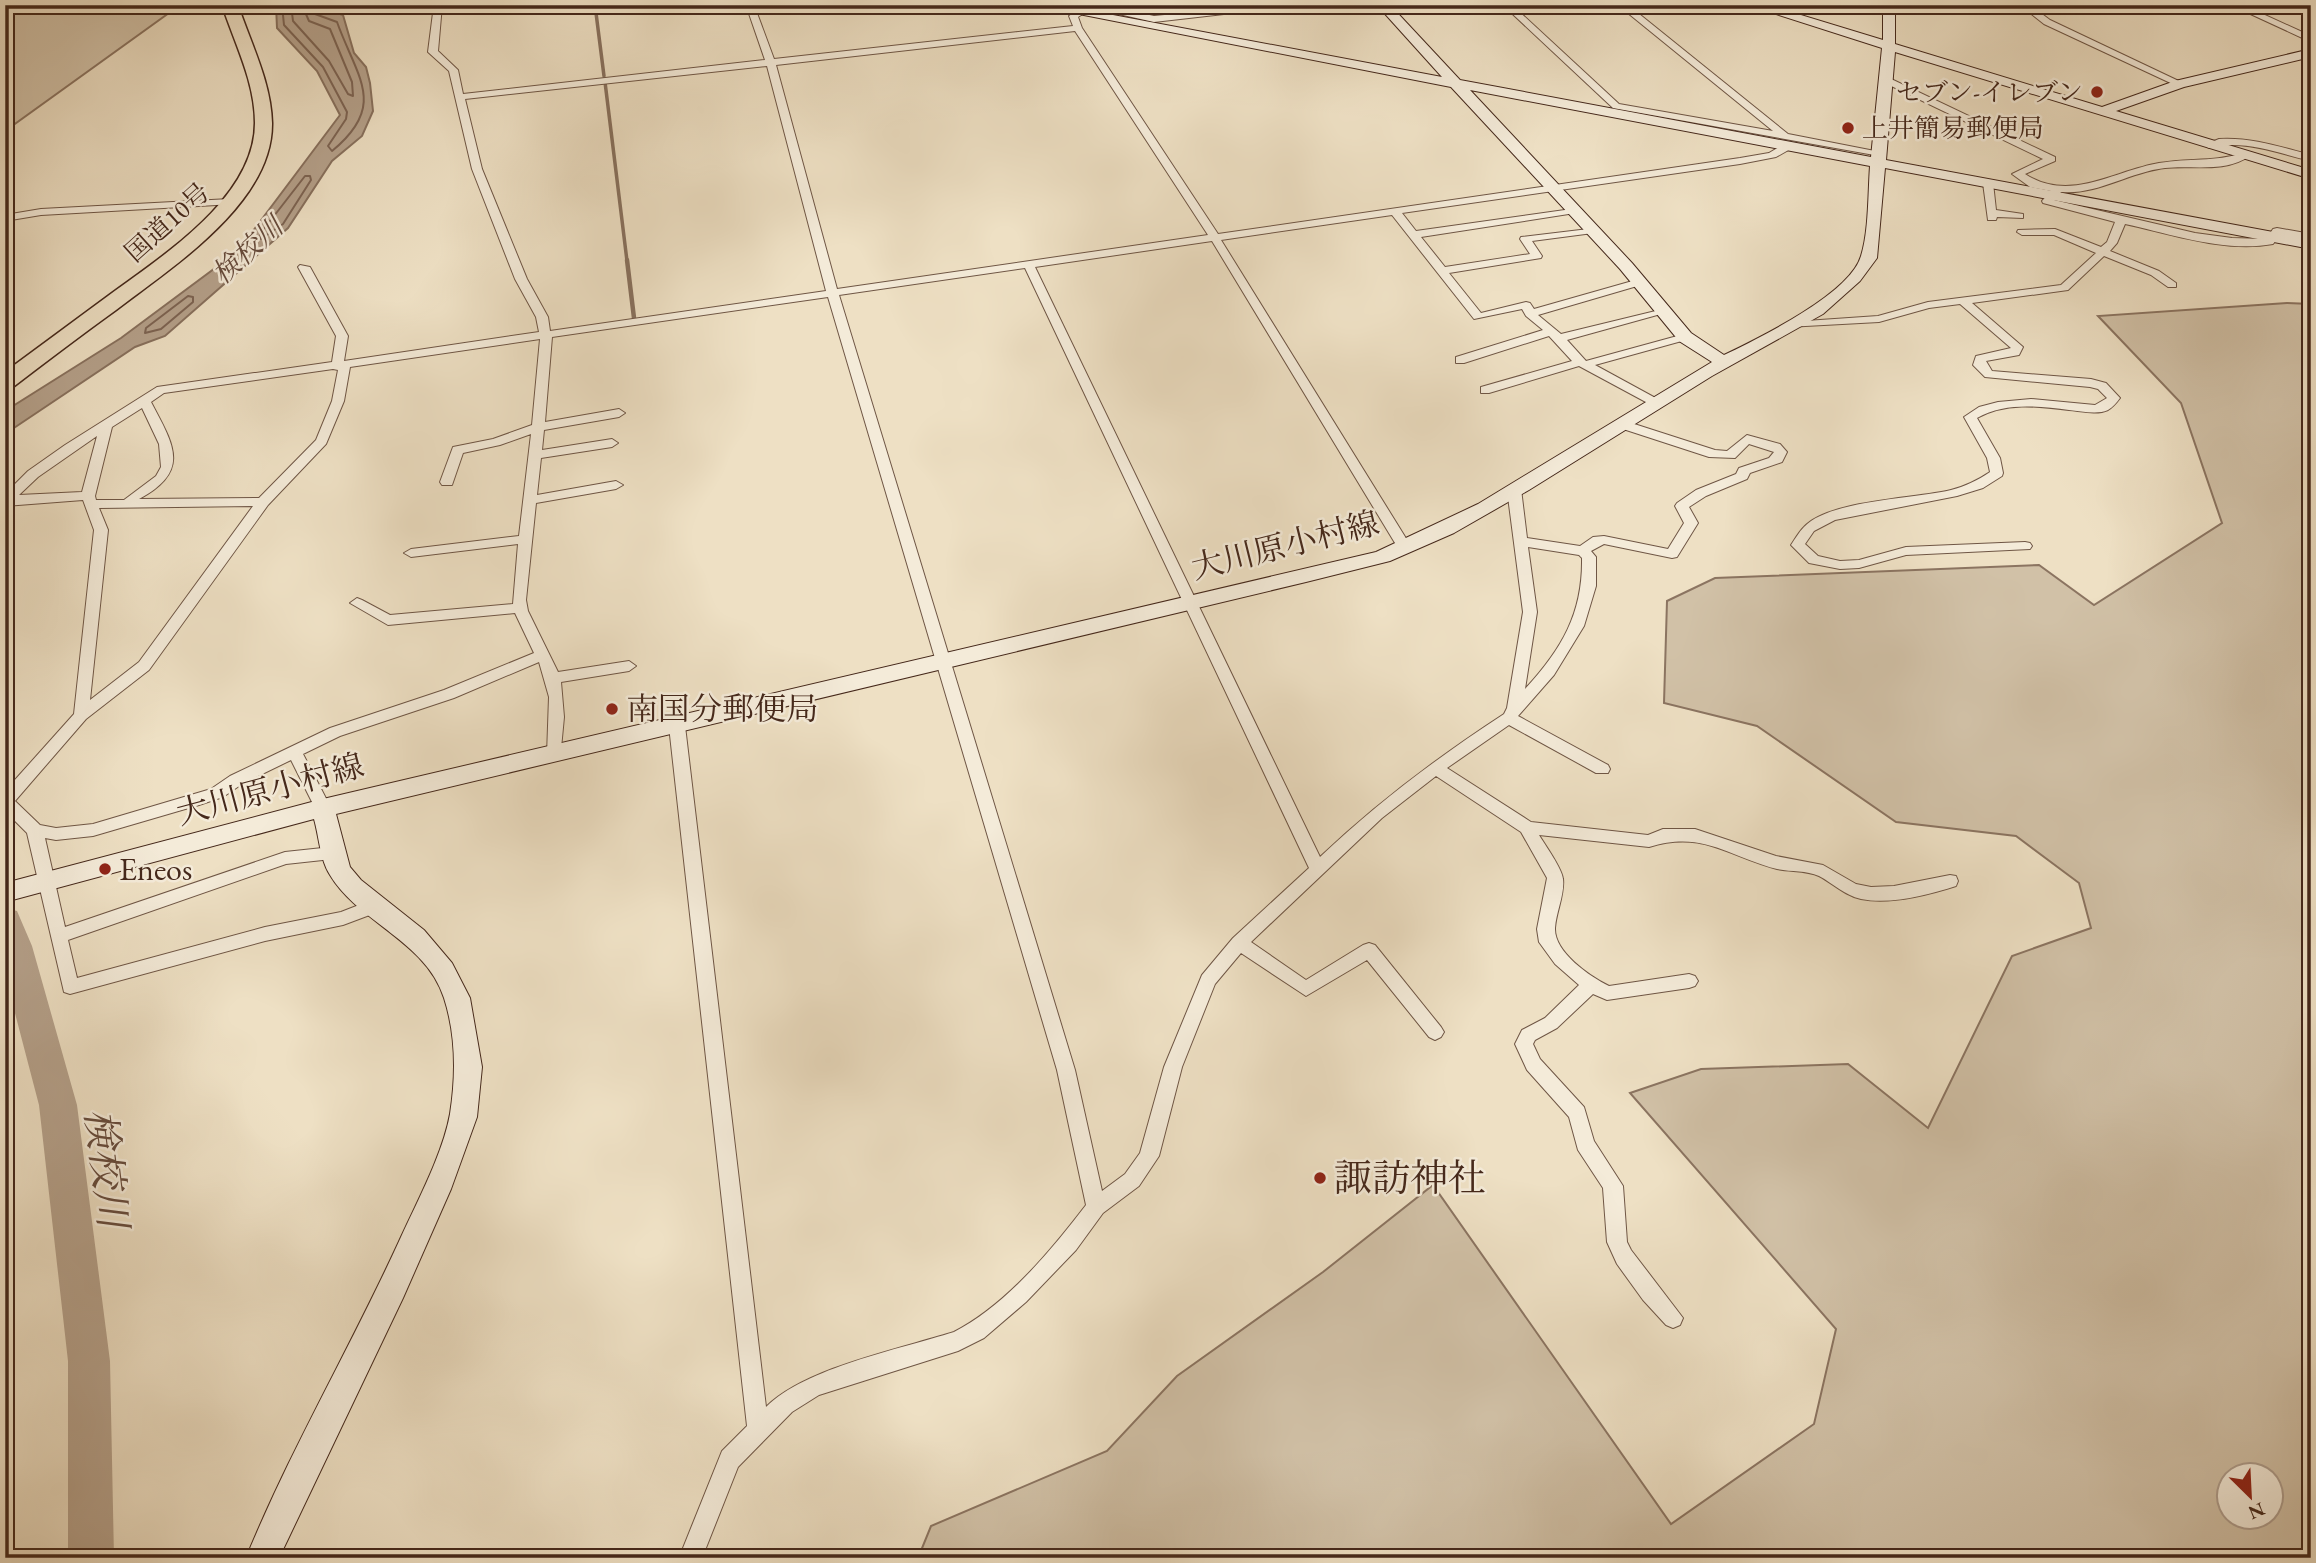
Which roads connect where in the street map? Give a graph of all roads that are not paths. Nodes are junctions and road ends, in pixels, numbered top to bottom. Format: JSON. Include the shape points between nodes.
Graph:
{"nodes":[{"id":1,"x":230,"y":5,"type":"edge"},
{"id":2,"x":438,"y":5,"type":"edge"},
{"id":3,"x":750,"y":5,"type":"edge"},
{"id":4,"x":1039,"y":5,"type":"edge"},
{"id":5,"x":1299,"y":5,"type":"edge"},
{"id":6,"x":1382,"y":5,"type":"edge"},
{"id":7,"x":1507,"y":5,"type":"edge"},
{"id":8,"x":1622,"y":5,"type":"edge"},
{"id":9,"x":1754,"y":5,"type":"edge"},
{"id":10,"x":1889,"y":5,"type":"edge"},
{"id":11,"x":2024,"y":5,"type":"edge"},
{"id":12,"x":2235,"y":5,"type":"edge"},
{"id":13,"x":1087,"y":8,"type":"edge"},
{"id":14,"x":1078,"y":28,"type":"junction"},
{"id":15,"x":2311,"y":39,"type":"edge"},
{"id":16,"x":1889,"y":47,"type":"junction"},
{"id":17,"x":2311,"y":53,"type":"edge"},
{"id":18,"x":770,"y":61,"type":"junction"},
{"id":19,"x":1885,"y":80,"type":"junction"},
{"id":20,"x":1458,"y":84,"type":"junction"},
{"id":21,"x":2180,"y":84,"type":"junction"},
{"id":22,"x":460,"y":97,"type":"junction"},
{"id":23,"x":2101,"y":112,"type":"junction"},
{"id":24,"x":1787,"y":142,"type":"junction"},
{"id":25,"x":2209,"y":145,"type":"junction"},
{"id":26,"x":2244,"y":156,"type":"junction"},
{"id":27,"x":1880,"y":158,"type":"junction"},
{"id":28,"x":2311,"y":158,"type":"edge"},
{"id":29,"x":2311,"y":175,"type":"edge"},
{"id":30,"x":1988,"y":183,"type":"junction"},
{"id":31,"x":1556,"y":188,"type":"junction"},
{"id":32,"x":2054,"y":192,"type":"junction"},
{"id":33,"x":230,"y":202,"type":"junction"},
{"id":34,"x":1575,"y":210,"type":"junction"},
{"id":35,"x":1395,"y":212,"type":"junction"},
{"id":36,"x":2019,"y":216,"type":"dead end"},
{"id":37,"x":5,"y":218,"type":"edge"},
{"id":38,"x":2121,"y":220,"type":"junction"},
{"id":39,"x":1593,"y":230,"type":"junction"},
{"id":40,"x":2029,"y":234,"type":"dead end"},
{"id":41,"x":1414,"y":235,"type":"junction"},
{"id":42,"x":2271,"y":236,"type":"junction"},
{"id":43,"x":2311,"y":237,"type":"edge"},
{"id":44,"x":1215,"y":238,"type":"junction"},
{"id":45,"x":2311,"y":244,"type":"edge"},
{"id":46,"x":2103,"y":253,"type":"junction"},
{"id":47,"x":1029,"y":265,"type":"junction"},
{"id":48,"x":304,"y":267,"type":"dead end"},
{"id":49,"x":1443,"y":271,"type":"junction"},
{"id":50,"x":1640,"y":282,"type":"junction"},
{"id":51,"x":2172,"y":285,"type":"dead end"},
{"id":52,"x":833,"y":294,"type":"junction"},
{"id":53,"x":1965,"y":303,"type":"junction"},
{"id":54,"x":1664,"y":310,"type":"junction"},
{"id":55,"x":1531,"y":314,"type":"junction"},
{"id":56,"x":1791,"y":325,"type":"junction"},
{"id":57,"x":546,"y":335,"type":"junction"},
{"id":58,"x":1554,"y":335,"type":"junction"},
{"id":59,"x":1685,"y":337,"type":"junction"},
{"id":60,"x":1460,"y":360,"type":"dead end"},
{"id":61,"x":1723,"y":362,"type":"junction"},
{"id":62,"x":1583,"y":363,"type":"junction"},
{"id":63,"x":341,"y":366,"type":"junction"},
{"id":64,"x":5,"y":382,"type":"edge"},
{"id":65,"x":1485,"y":390,"type":"dead end"},
{"id":66,"x":144,"y":400,"type":"junction"},
{"id":67,"x":1657,"y":404,"type":"junction"},
{"id":68,"x":619,"y":413,"type":"dead end"},
{"id":69,"x":106,"y":424,"type":"junction"},
{"id":70,"x":1624,"y":425,"type":"junction"},
{"id":71,"x":538,"y":427,"type":"junction"},
{"id":72,"x":612,"y":443,"type":"dead end"},
{"id":73,"x":536,"y":455,"type":"junction"},
{"id":74,"x":447,"y":482,"type":"dead end"},
{"id":75,"x":616,"y":485,"type":"dead end"},
{"id":76,"x":1514,"y":489,"type":"junction"},
{"id":77,"x":90,"y":500,"type":"junction"},
{"id":78,"x":531,"y":500,"type":"junction"},
{"id":79,"x":6,"y":501,"type":"edge"},
{"id":80,"x":263,"y":502,"type":"junction"},
{"id":81,"x":118,"y":503,"type":"junction"},
{"id":82,"x":527,"y":540,"type":"junction"},
{"id":83,"x":1523,"y":542,"type":"junction"},
{"id":84,"x":2025,"y":546,"type":"dead end"},
{"id":85,"x":1405,"y":548,"type":"junction"},
{"id":86,"x":1583,"y":551,"type":"junction"},
{"id":87,"x":411,"y":552,"type":"dead end"},
{"id":88,"x":357,"y":603,"type":"dead end"},
{"id":89,"x":1188,"y":604,"type":"junction"},
{"id":90,"x":520,"y":608,"type":"junction"},
{"id":91,"x":543,"y":655,"type":"junction"},
{"id":92,"x":943,"y":662,"type":"junction"},
{"id":93,"x":629,"y":666,"type":"dead end"},
{"id":94,"x":553,"y":678,"type":"junction"},
{"id":95,"x":1512,"y":713,"type":"junction"},
{"id":96,"x":81,"y":715,"type":"junction"},
{"id":97,"x":677,"y":726,"type":"junction"},
{"id":98,"x":295,"y":753,"type":"junction"},
{"id":99,"x":554,"y":755,"type":"junction"},
{"id":100,"x":1435,"y":768,"type":"junction"},
{"id":101,"x":1602,"y":769,"type":"dead end"},
{"id":102,"x":5,"y":801,"type":"edge"},
{"id":103,"x":323,"y":808,"type":"junction"},
{"id":104,"x":1527,"y":828,"type":"junction"},
{"id":105,"x":35,"y":830,"type":"junction"},
{"id":106,"x":332,"y":853,"type":"junction"},
{"id":107,"x":1317,"y":868,"type":"junction"},
{"id":108,"x":1950,"y":881,"type":"dead end"},
{"id":109,"x":45,"y":884,"type":"junction"},
{"id":110,"x":5,"y":893,"type":"edge"},
{"id":111,"x":377,"y":905,"type":"junction"},
{"id":112,"x":59,"y":936,"type":"junction"},
{"id":113,"x":1239,"y":943,"type":"junction"},
{"id":114,"x":1689,"y":981,"type":"dead end"},
{"id":115,"x":1591,"y":985,"type":"junction"},
{"id":116,"x":1436,"y":1032,"type":"dead end"},
{"id":117,"x":1096,"y":1207,"type":"junction"},
{"id":118,"x":1673,"y":1318,"type":"dead end"},
{"id":119,"x":758,"y":1430,"type":"junction"},
{"id":120,"x":262,"y":1558,"type":"edge"},
{"id":121,"x":690,"y":1558,"type":"edge"}],
"edges":[{"from":1,"to":33,"type":"highway","name":"国道10号","via":[[264,118],[258,155]]},
{"from":2,"to":22,"type":"street","via":[[433,52],[453,70]]},
{"from":3,"to":18,"type":"street"},
{"from":4,"to":13,"type":"main road"},
{"from":5,"to":13,"type":"street","via":[[1154,19]]},
{"from":6,"to":20,"type":"main road"},
{"from":7,"to":24,"type":"street","via":[[1616,106]]},
{"from":8,"to":24,"type":"street"},
{"from":9,"to":16,"type":"main road"},
{"from":10,"to":16,"type":"main road"},
{"from":11,"to":21,"type":"street","via":[[2043,20]]},
{"from":12,"to":15,"type":"street"},
{"from":13,"to":14,"type":"street","via":[[1073,16]]},
{"from":13,"to":20,"type":"main road"},
{"from":14,"to":18,"type":"street"},
{"from":14,"to":44,"type":"street"},
{"from":16,"to":19,"type":"main road"},
{"from":16,"to":23,"type":"main road"},
{"from":17,"to":21,"type":"main road"},
{"from":18,"to":22,"type":"street"},
{"from":18,"to":52,"type":"street"},
{"from":19,"to":27,"type":"main road"},
{"from":19,"to":32,"type":"street","via":[[2051,159],[2017,174]]},
{"from":20,"to":24,"type":"main road"},
{"from":20,"to":31,"type":"main road"},
{"from":21,"to":23,"type":"main road"},
{"from":22,"to":57,"type":"street","via":[[477,169]]},
{"from":23,"to":25,"type":"main road"},
{"from":24,"to":27,"type":"main road"},
{"from":24,"to":31,"type":"street","via":[[1772,155]]},
{"from":25,"to":26,"type":"main road"},
{"from":25,"to":28,"type":"street","via":[[2218,141],[2255,145]]},
{"from":26,"to":29,"type":"main road"},
{"from":26,"to":32,"type":"street","via":[[2231,161],[2160,165],[2073,191]]},
{"from":27,"to":30,"type":"main road"},
{"from":27,"to":56,"type":"main road","name":"大川原小村線","via":[[1869,258],[1846,288]]},
{"from":30,"to":32,"type":"main road"},
{"from":30,"to":36,"type":"street","via":[[1991,215]]},
{"from":31,"to":34,"type":"main road"},
{"from":31,"to":35,"type":"street"},
{"from":32,"to":38,"type":"street","via":[[2047,201]]},
{"from":32,"to":42,"type":"main road"},
{"from":33,"to":37,"type":"street"},
{"from":33,"to":64,"type":"highway","name":"国道10号","via":[[180,253]]},
{"from":34,"to":39,"type":"main road"},
{"from":34,"to":41,"type":"street"},
{"from":35,"to":41,"type":"street"},
{"from":35,"to":44,"type":"street"},
{"from":38,"to":42,"type":"street","via":[[2256,243],[2269,242]]},
{"from":38,"to":46,"type":"street"},
{"from":39,"to":49,"type":"street","via":[[1525,239],[1537,256]]},
{"from":39,"to":50,"type":"main road"},
{"from":40,"to":46,"type":"street","via":[[2055,232]]},
{"from":41,"to":49,"type":"street"},
{"from":42,"to":43,"type":"street","via":[[2277,231]]},
{"from":42,"to":45,"type":"main road"},
{"from":44,"to":47,"type":"street"},
{"from":44,"to":85,"type":"street"},
{"from":46,"to":51,"type":"street","via":[[2155,273]]},
{"from":46,"to":53,"type":"street","via":[[2064,288]]},
{"from":47,"to":52,"type":"street"},
{"from":47,"to":89,"type":"street"},
{"from":48,"to":63,"type":"street","via":[[342,336]]},
{"from":49,"to":55,"type":"street","via":[[1478,317],[1526,305]]},
{"from":50,"to":54,"type":"main road"},
{"from":50,"to":55,"type":"street"},
{"from":52,"to":57,"type":"street"},
{"from":52,"to":92,"type":"street"},
{"from":53,"to":56,"type":"street","via":[[1928,305],[1879,319]]},
{"from":53,"to":84,"type":"street","via":[[2017,346],[2015,352],[1980,359],[1979,365],[1989,374],[2091,383],[2114,398],[2095,409],[2019,404],[1980,410],[1970,417],[1975,435],[1997,463],[1997,473],[1991,479],[1947,494],[1820,521],[1805,529],[1798,545],[1814,560],[1840,565],[1906,551]]},
{"from":54,"to":58,"type":"street"},
{"from":54,"to":59,"type":"main road"},
{"from":55,"to":58,"type":"street"},
{"from":56,"to":61,"type":"main road","name":"大川原小村線"},
{"from":57,"to":63,"type":"street"},
{"from":57,"to":71,"type":"street"},
{"from":58,"to":60,"type":"street"},
{"from":58,"to":62,"type":"street"},
{"from":59,"to":61,"type":"main road"},
{"from":59,"to":62,"type":"street"},
{"from":61,"to":67,"type":"main road","name":"大川原小村線"},
{"from":62,"to":65,"type":"street"},
{"from":62,"to":67,"type":"street"},
{"from":63,"to":66,"type":"street","via":[[160,390]]},
{"from":63,"to":80,"type":"street","via":[[338,401],[322,441]]},
{"from":66,"to":69,"type":"street"},
{"from":66,"to":81,"type":"street","via":[[167,442],[167,468],[156,486]]},
{"from":67,"to":70,"type":"main road","name":"大川原小村線"},
{"from":68,"to":71,"type":"street"},
{"from":69,"to":77,"type":"street"},
{"from":69,"to":79,"type":"street","via":[[33,474]]},
{"from":70,"to":76,"type":"main road","name":"大川原小村線"},
{"from":70,"to":86,"type":"street","via":[[1714,454],[1730,455],[1747,439],[1781,452],[1777,459],[1687,501],[1682,506],[1691,523],[1672,554],[1604,540]]},
{"from":71,"to":73,"type":"street"},
{"from":71,"to":74,"type":"street","via":[[457,450]]},
{"from":72,"to":73,"type":"street"},
{"from":73,"to":78,"type":"street"},
{"from":75,"to":78,"type":"street"},
{"from":76,"to":83,"type":"street"},
{"from":76,"to":85,"type":"main road","name":"大川原小村線"},
{"from":77,"to":79,"type":"street"},
{"from":77,"to":81,"type":"street"},
{"from":77,"to":96,"type":"street","via":[[102,530]]},
{"from":78,"to":82,"type":"street"},
{"from":80,"to":81,"type":"street"},
{"from":80,"to":96,"type":"street","via":[[144,666]]},
{"from":82,"to":87,"type":"street"},
{"from":82,"to":90,"type":"street"},
{"from":83,"to":86,"type":"street"},
{"from":83,"to":95,"type":"street","via":[[1530,612]]},
{"from":85,"to":89,"type":"main road","name":"大川原小村線"},
{"from":86,"to":95,"type":"street","via":[[1589,557],[1588,595],[1578,619],[1540,685]]},
{"from":88,"to":90,"type":"street","via":[[388,620]]},
{"from":89,"to":92,"type":"main road","name":"大川原小村線"},
{"from":89,"to":107,"type":"street"},
{"from":90,"to":91,"type":"street"},
{"from":91,"to":94,"type":"street"},
{"from":91,"to":98,"type":"street","via":[[449,694],[335,732]]},
{"from":92,"to":97,"type":"main road","name":"大川原小村線"},
{"from":92,"to":117,"type":"street","via":[[1066,1070]]},
{"from":93,"to":94,"type":"street"},
{"from":94,"to":99,"type":"street"},
{"from":95,"to":100,"type":"street"},
{"from":95,"to":101,"type":"street"},
{"from":96,"to":102,"type":"street"},
{"from":97,"to":99,"type":"main road","name":"大川原小村線"},
{"from":97,"to":119,"type":"street"},
{"from":98,"to":103,"type":"street"},
{"from":98,"to":105,"type":"street","via":[[236,779],[217,793],[152,815],[93,830],[56,834]]},
{"from":99,"to":103,"type":"main road","name":"大川原小村線"},
{"from":100,"to":104,"type":"street"},
{"from":100,"to":107,"type":"street"},
{"from":102,"to":105,"type":"street"},
{"from":103,"to":106,"type":"main road"},
{"from":103,"to":109,"type":"main road","name":"大川原小村線"},
{"from":104,"to":108,"type":"street","via":[[1648,841],[1674,832],[1822,871],[1860,892]]},
{"from":104,"to":115,"type":"street","via":[[1555,878],[1548,942]]},
{"from":105,"to":109,"type":"street"},
{"from":106,"to":111,"type":"main road","via":[[352,887]]},
{"from":106,"to":112,"type":"street","via":[[285,858]]},
{"from":107,"to":113,"type":"street"},
{"from":109,"to":110,"type":"main road","name":"大川原小村線"},
{"from":109,"to":112,"type":"street"},
{"from":111,"to":112,"type":"street","via":[[343,918],[265,934],[70,987]]},
{"from":111,"to":120,"type":"main road","via":[[422,945],[443,970],[457,998],[469,1067],[463,1117],[393,1288]]},
{"from":113,"to":116,"type":"street","via":[[1307,989],[1369,950]]},
{"from":113,"to":117,"type":"street","via":[[1208,980],[1173,1067],[1149,1156],[1132,1180]]},
{"from":114,"to":115,"type":"street","via":[[1607,993]]},
{"from":115,"to":118,"type":"street","via":[[1551,1023],[1528,1035],[1524,1044],[1533,1064],[1577,1113],[1586,1144],[1613,1186],[1617,1242],[1624,1257]]},
{"from":117,"to":119,"type":"street","via":[[1069,1243],[977,1331],[814,1386],[784,1404]]},
{"from":119,"to":121,"type":"street","via":[[730,1459]]}]}
